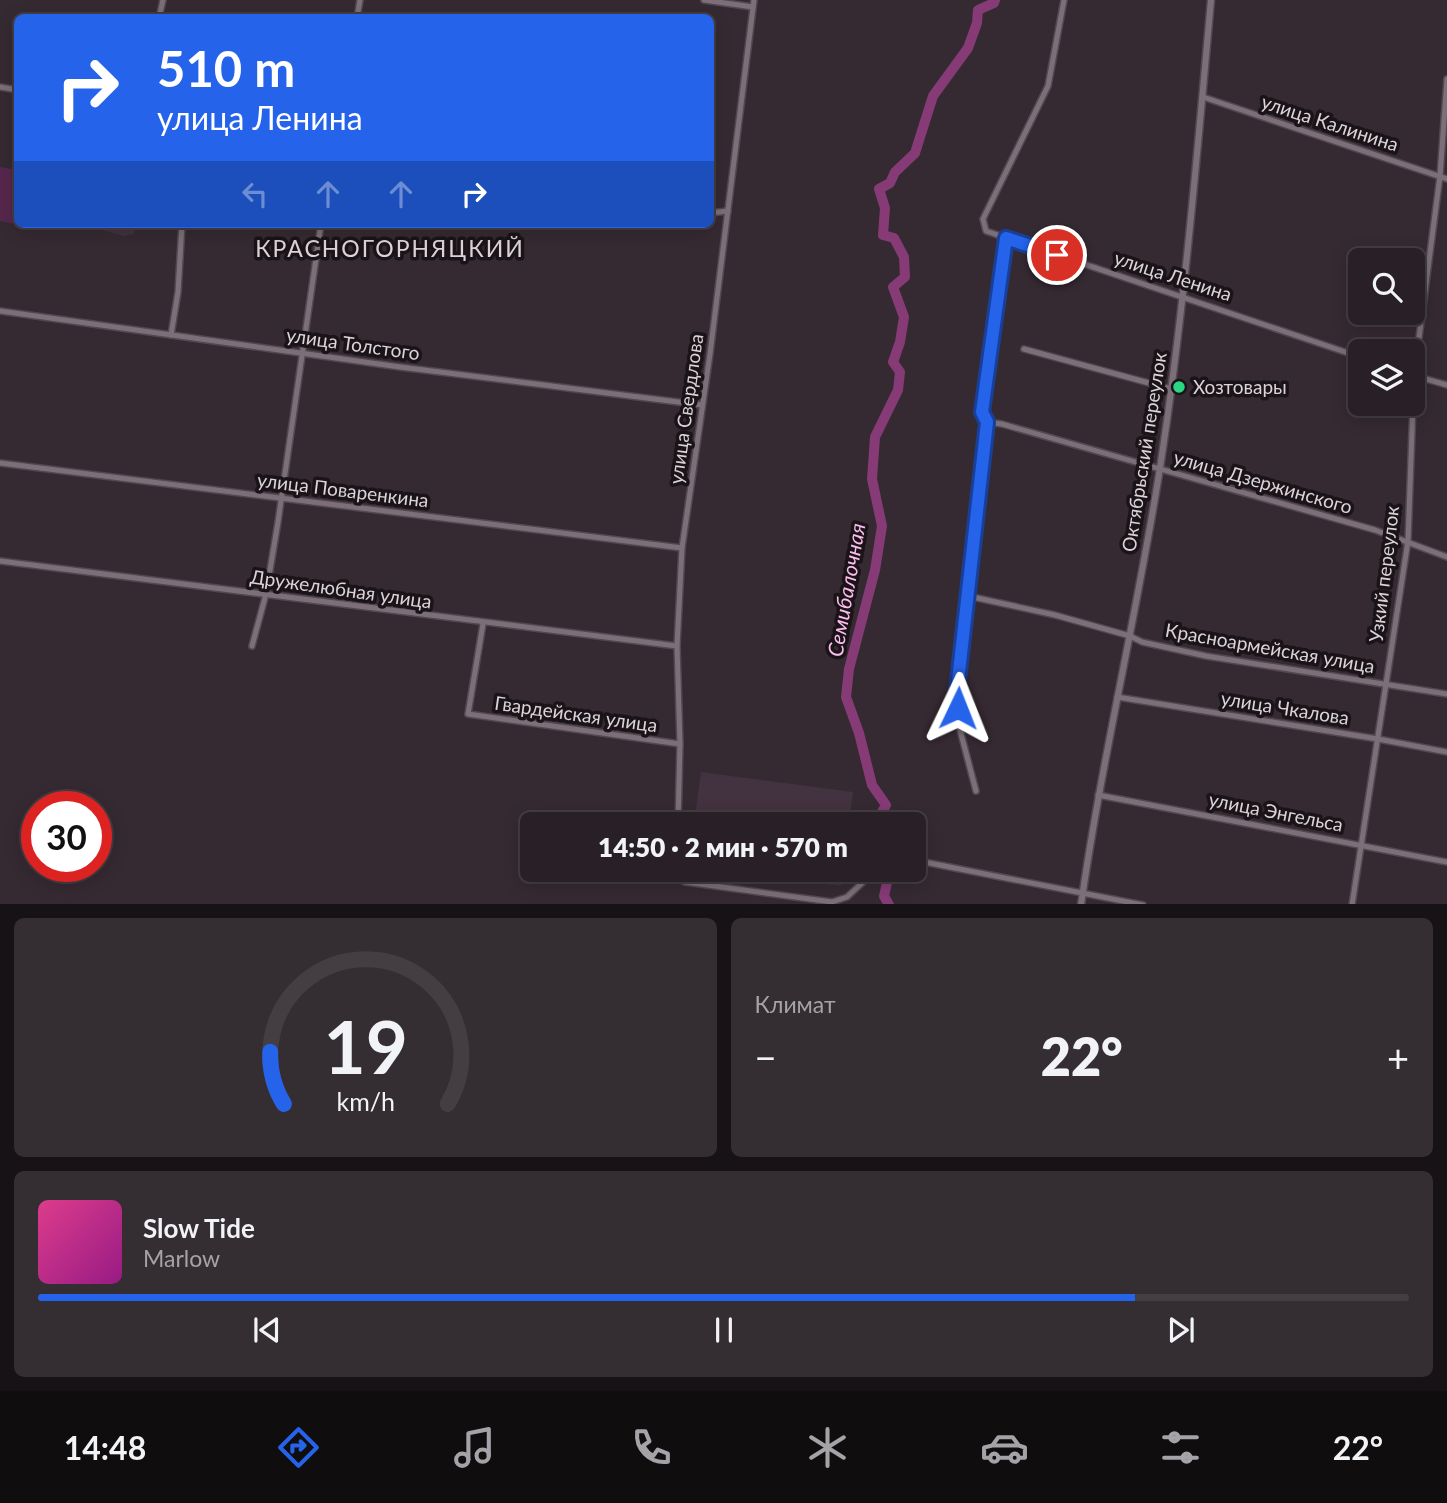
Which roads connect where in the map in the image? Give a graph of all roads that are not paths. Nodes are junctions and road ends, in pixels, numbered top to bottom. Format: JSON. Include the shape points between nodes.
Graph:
{"nodes":[{"id":1,"x":704,"y":0,"type":"edge"},
{"id":2,"x":754,"y":0,"type":"edge"},
{"id":3,"x":1065,"y":0,"type":"edge"},
{"id":4,"x":1211,"y":0,"type":"edge"},
{"id":5,"x":753,"y":7,"type":"junction"},
{"id":6,"x":1447,"y":79,"type":"edge"},
{"id":7,"x":1203,"y":97,"type":"junction"},
{"id":8,"x":1444,"y":178,"type":"edge"},
{"id":9,"x":728,"y":211,"type":"junction"},
{"id":10,"x":714,"y":213,"type":"edge"},
{"id":11,"x":182,"y":228,"type":"edge"},
{"id":12,"x":320,"y":228,"type":"edge"},
{"id":13,"x":1006,"y":238,"type":"junction"},
{"id":14,"x":1184,"y":296,"type":"junction"},
{"id":15,"x":0,"y":311,"type":"edge"},
{"id":16,"x":171,"y":335,"type":"junction"},
{"id":17,"x":1419,"y":339,"type":"edge"},
{"id":18,"x":1024,"y":349,"type":"dead end"},
{"id":19,"x":302,"y":353,"type":"junction"},
{"id":20,"x":1348,"y":353,"type":"edge"},
{"id":21,"x":1425,"y":379,"type":"edge"},
{"id":22,"x":1447,"y":385,"type":"edge"},
{"id":23,"x":1171,"y":389,"type":"junction"},
{"id":24,"x":702,"y":405,"type":"junction"},
{"id":25,"x":1412,"y":416,"type":"edge"},
{"id":26,"x":987,"y":422,"type":"junction"},
{"id":27,"x":0,"y":463,"type":"edge"},
{"id":28,"x":1160,"y":468,"type":"junction"},
{"id":29,"x":281,"y":498,"type":"junction"},
{"id":30,"x":1408,"y":541,"type":"junction"},
{"id":31,"x":682,"y":548,"type":"junction"},
{"id":32,"x":1447,"y":557,"type":"edge"},
{"id":33,"x":0,"y":561,"type":"edge"},
{"id":34,"x":266,"y":594,"type":"junction"},
{"id":35,"x":968,"y":596,"type":"junction"},
{"id":36,"x":483,"y":624,"type":"junction"},
{"id":37,"x":1130,"y":636,"type":"junction"},
{"id":38,"x":252,"y":646,"type":"dead end"},
{"id":39,"x":677,"y":646,"type":"junction"},
{"id":40,"x":1384,"y":683,"type":"junction"},
{"id":41,"x":1447,"y":694,"type":"edge"},
{"id":42,"x":1117,"y":697,"type":"junction"},
{"id":43,"x":1378,"y":739,"type":"junction"},
{"id":44,"x":680,"y":744,"type":"junction"},
{"id":45,"x":1447,"y":752,"type":"edge"},
{"id":46,"x":976,"y":791,"type":"dead end"},
{"id":47,"x":1098,"y":795,"type":"junction"},
{"id":48,"x":678,"y":812,"type":"edge"},
{"id":49,"x":1360,"y":844,"type":"junction"},
{"id":50,"x":926,"y":862,"type":"edge"},
{"id":51,"x":1447,"y":862,"type":"edge"},
{"id":52,"x":685,"y":882,"type":"edge"},
{"id":53,"x":863,"y":882,"type":"edge"},
{"id":54,"x":1083,"y":893,"type":"junction"},
{"id":55,"x":1082,"y":904,"type":"edge"},
{"id":56,"x":1138,"y":904,"type":"edge"},
{"id":57,"x":1352,"y":904,"type":"edge"}],
"edges":[{"from":1,"to":5,"type":"street"},
{"from":2,"to":5,"type":"street","name":"улица Свердлова"},
{"from":3,"to":13,"type":"street","name":"улица Ленина","via":[[1048,86],[983,219],[986,231]]},
{"from":4,"to":7,"type":"street","name":"Октябрьский переулок"},
{"from":5,"to":9,"type":"street","name":"улица Свердлова"},
{"from":6,"to":8,"type":"street","name":"Узкий переулок"},
{"from":7,"to":8,"type":"street","name":"улица Калинина"},
{"from":7,"to":14,"type":"street","name":"Октябрьский переулок"},
{"from":8,"to":17,"type":"street","name":"Узкий переулок"},
{"from":9,"to":10,"type":"street"},
{"from":9,"to":24,"type":"street","name":"улица Свердлова"},
{"from":11,"to":16,"type":"street"},
{"from":12,"to":19,"type":"street"},
{"from":13,"to":14,"type":"street","name":"улица Ленина"},
{"from":13,"to":26,"type":"street","via":[[982,412]]},
{"from":14,"to":20,"type":"street","name":"улица Ленина"},
{"from":14,"to":23,"type":"street","name":"Октябрьский переулок"},
{"from":15,"to":16,"type":"street","name":"улица Толстого"},
{"from":16,"to":19,"type":"street","name":"улица Толстого"},
{"from":18,"to":23,"type":"street"},
{"from":19,"to":24,"type":"street","name":"улица Толстого"},
{"from":19,"to":29,"type":"street"},
{"from":21,"to":22,"type":"street"},
{"from":23,"to":28,"type":"street","name":"Октябрьский переулок"},
{"from":24,"to":31,"type":"street","name":"улица Свердлова"},
{"from":25,"to":30,"type":"street","name":"Узкий переулок"},
{"from":26,"to":28,"type":"street","name":"улица Дзержинского"},
{"from":26,"to":35,"type":"street"},
{"from":27,"to":29,"type":"street","name":"улица Поваренкина"},
{"from":28,"to":30,"type":"street","name":"улица Дзержинского"},
{"from":28,"to":37,"type":"street","name":"Октябрьский переулок"},
{"from":29,"to":31,"type":"street","name":"улица Поваренкина"},
{"from":29,"to":34,"type":"street"},
{"from":30,"to":32,"type":"street","name":"улица Дзержинского"},
{"from":30,"to":40,"type":"street","name":"Узкий переулок"},
{"from":31,"to":39,"type":"street","name":"улица Свердлова"},
{"from":33,"to":34,"type":"street","name":"Дружелюбная улица"},
{"from":34,"to":36,"type":"street","name":"Дружелюбная улица"},
{"from":34,"to":38,"type":"street"},
{"from":35,"to":37,"type":"street","name":"Красноармейская улица"},
{"from":35,"to":46,"type":"street","via":[[957,690],[959,726]]},
{"from":36,"to":39,"type":"street","name":"Дружелюбная улица"},
{"from":36,"to":44,"type":"street","name":"Гвардейская улица","via":[[468,714]]},
{"from":37,"to":40,"type":"street","name":"Красноармейская улица","via":[[1206,656]]},
{"from":37,"to":42,"type":"street","name":"Октябрьский переулок"},
{"from":39,"to":44,"type":"street","name":"улица Свердлова"},
{"from":40,"to":41,"type":"street","name":"Красноармейская улица"},
{"from":40,"to":43,"type":"street","name":"Узкий переулок"},
{"from":42,"to":43,"type":"street","name":"улица Чкалова"},
{"from":42,"to":47,"type":"street","name":"Октябрьский переулок"},
{"from":43,"to":45,"type":"street","name":"улица Чкалова"},
{"from":43,"to":49,"type":"street","name":"Узкий переулок"},
{"from":44,"to":48,"type":"street","name":"улица Свердлова"},
{"from":47,"to":49,"type":"street","name":"улица Энгельса"},
{"from":47,"to":54,"type":"street","name":"Октябрьский переулок"},
{"from":49,"to":51,"type":"street","name":"улица Энгельса"},
{"from":49,"to":57,"type":"street","name":"Узкий переулок"},
{"from":50,"to":54,"type":"street"},
{"from":52,"to":53,"type":"street","via":[[832,902],[847,897]]},
{"from":54,"to":55,"type":"street","name":"Октябрьский переулок"},
{"from":54,"to":56,"type":"street"}]}
